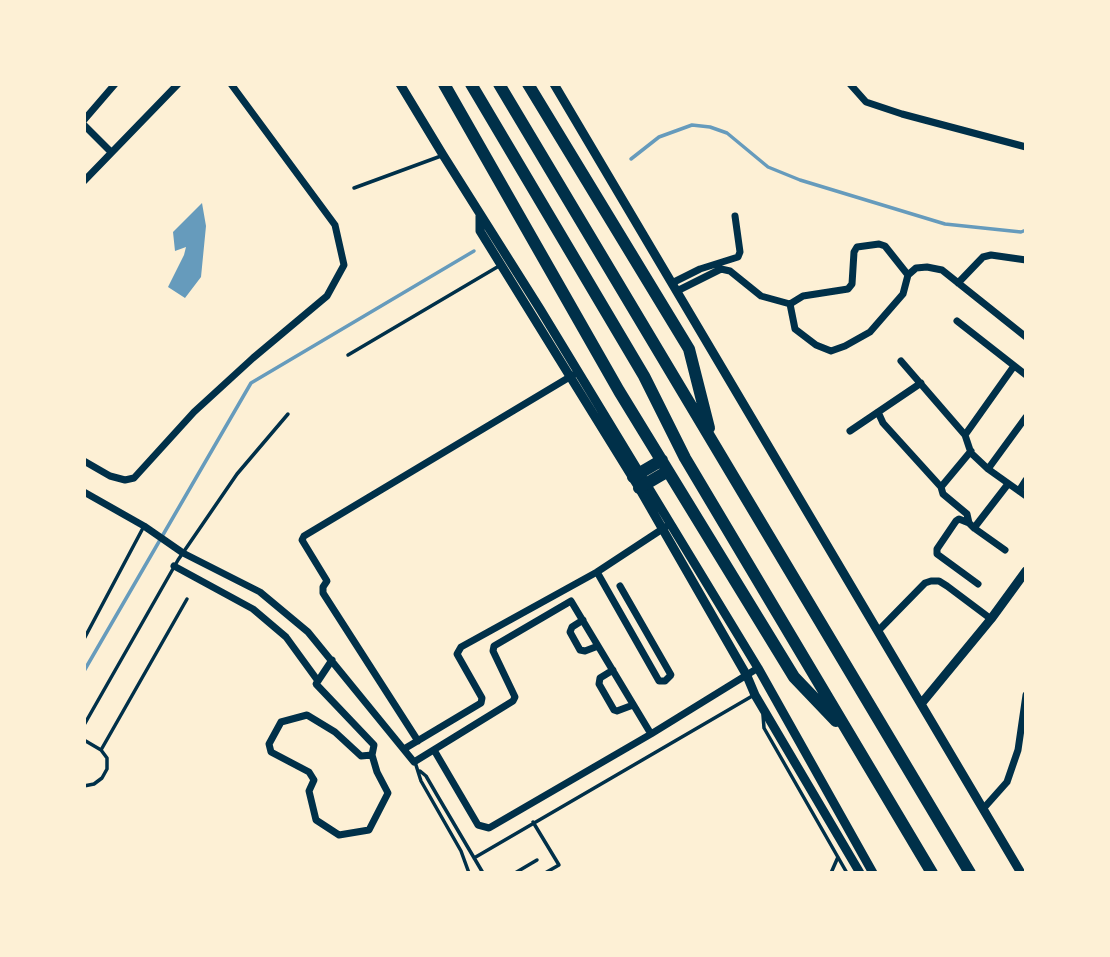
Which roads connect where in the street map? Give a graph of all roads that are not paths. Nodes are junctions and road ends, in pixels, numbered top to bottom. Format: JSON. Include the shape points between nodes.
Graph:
{"nodes":[{"id":1,"x":115,"y":84,"type":"edge"},
{"id":2,"x":178,"y":84,"type":"edge"},
{"id":3,"x":231,"y":84,"type":"edge"},
{"id":4,"x":400,"y":84,"type":"edge"},
{"id":5,"x":444,"y":84,"type":"edge"},
{"id":6,"x":471,"y":84,"type":"edge"},
{"id":7,"x":499,"y":84,"type":"edge"},
{"id":8,"x":528,"y":84,"type":"edge"},
{"id":9,"x":554,"y":84,"type":"edge"},
{"id":10,"x":850,"y":84,"type":"edge"},
{"id":11,"x":84,"y":123,"type":"edge"},
{"id":12,"x":1026,"y":147,"type":"edge"},
{"id":13,"x":111,"y":152,"type":"junction"},
{"id":14,"x":443,"y":156,"type":"junction"},
{"id":15,"x":84,"y":181,"type":"edge"},
{"id":16,"x":354,"y":188,"type":"dead end"},
{"id":17,"x":480,"y":215,"type":"junction"},
{"id":18,"x":736,"y":216,"type":"dead end"},
{"id":19,"x":1026,"y":260,"type":"edge"},
{"id":20,"x":501,"y":265,"type":"junction"},
{"id":21,"x":908,"y":275,"type":"junction"},
{"id":22,"x":958,"y":283,"type":"junction"},
{"id":23,"x":674,"y":287,"type":"junction"},
{"id":24,"x":790,"y":304,"type":"junction"},
{"id":25,"x":957,"y":321,"type":"dead end"},
{"id":26,"x":1026,"y":337,"type":"edge"},
{"id":27,"x":348,"y":355,"type":"dead end"},
{"id":28,"x":901,"y":361,"type":"dead end"},
{"id":29,"x":1014,"y":366,"type":"junction"},
{"id":30,"x":574,"y":374,"type":"junction"},
{"id":31,"x":1026,"y":376,"type":"edge"},
{"id":32,"x":921,"y":383,"type":"junction"},
{"id":33,"x":878,"y":412,"type":"junction"},
{"id":34,"x":288,"y":414,"type":"dead end"},
{"id":35,"x":1026,"y":417,"type":"edge"},
{"id":36,"x":850,"y":431,"type":"dead end"},
{"id":37,"x":965,"y":435,"type":"junction"},
{"id":38,"x":712,"y":441,"type":"junction"},
{"id":39,"x":971,"y":451,"type":"junction"},
{"id":40,"x":84,"y":461,"type":"edge"},
{"id":41,"x":665,"y":465,"type":"junction"},
{"id":42,"x":988,"y":469,"type":"junction"},
{"id":43,"x":1026,"y":480,"type":"edge"},
{"id":44,"x":639,"y":481,"type":"junction"},
{"id":45,"x":1008,"y":484,"type":"junction"},
{"id":46,"x":941,"y":487,"type":"junction"},
{"id":47,"x":84,"y":492,"type":"edge"},
{"id":48,"x":1022,"y":493,"type":"edge"},
{"id":49,"x":972,"y":525,"type":"junction"},
{"id":50,"x":144,"y":526,"type":"junction"},
{"id":51,"x":666,"y":526,"type":"junction"},
{"id":52,"x":1005,"y":550,"type":"dead end"},
{"id":53,"x":183,"y":553,"type":"junction"},
{"id":54,"x":174,"y":566,"type":"junction"},
{"id":55,"x":1026,"y":571,"type":"edge"},
{"id":56,"x":597,"y":572,"type":"junction"},
{"id":57,"x":978,"y":584,"type":"dead end"},
{"id":58,"x":620,"y":586,"type":"dead end"},
{"id":59,"x":187,"y":599,"type":"dead end"},
{"id":60,"x":991,"y":619,"type":"junction"},
{"id":61,"x":583,"y":620,"type":"junction"},
{"id":62,"x":878,"y":631,"type":"junction"},
{"id":63,"x":84,"y":639,"type":"edge"},
{"id":64,"x":598,"y":646,"type":"junction"},
{"id":65,"x":332,"y":660,"type":"junction"},
{"id":66,"x":758,"y":668,"type":"junction"},
{"id":67,"x":613,"y":670,"type":"junction"},
{"id":68,"x":747,"y":676,"type":"junction"},
{"id":69,"x":315,"y":685,"type":"junction"},
{"id":70,"x":755,"y":695,"type":"junction"},
{"id":71,"x":1026,"y":695,"type":"edge"},
{"id":72,"x":920,"y":704,"type":"junction"},
{"id":73,"x":632,"y":705,"type":"junction"},
{"id":74,"x":764,"y":710,"type":"junction"},
{"id":75,"x":84,"y":725,"type":"edge"},
{"id":76,"x":651,"y":734,"type":"junction"},
{"id":77,"x":853,"y":739,"type":"junction"},
{"id":78,"x":84,"y":740,"type":"edge"},
{"id":79,"x":418,"y":741,"type":"junction"},
{"id":80,"x":404,"y":749,"type":"junction"},
{"id":81,"x":102,"y":750,"type":"junction"},
{"id":82,"x":434,"y":750,"type":"junction"},
{"id":83,"x":372,"y":755,"type":"junction"},
{"id":84,"x":414,"y":762,"type":"junction"},
{"id":85,"x":419,"y":771,"type":"junction"},
{"id":86,"x":84,"y":786,"type":"edge"},
{"id":87,"x":983,"y":809,"type":"junction"},
{"id":88,"x":533,"y":822,"type":"junction"},
{"id":89,"x":468,"y":847,"type":"junction"},
{"id":90,"x":461,"y":851,"type":"junction"},
{"id":91,"x":838,"y":857,"type":"junction"},
{"id":92,"x":474,"y":858,"type":"junction"},
{"id":93,"x":537,"y":860,"type":"dead end"},
{"id":94,"x":469,"y":873,"type":"edge"},
{"id":95,"x":483,"y":873,"type":"edge"},
{"id":96,"x":515,"y":873,"type":"edge"},
{"id":97,"x":545,"y":873,"type":"edge"},
{"id":98,"x":831,"y":873,"type":"edge"},
{"id":99,"x":847,"y":873,"type":"edge"},
{"id":100,"x":860,"y":873,"type":"edge"},
{"id":101,"x":873,"y":873,"type":"edge"},
{"id":102,"x":932,"y":873,"type":"edge"},
{"id":103,"x":970,"y":873,"type":"edge"},
{"id":104,"x":1021,"y":873,"type":"edge"}],
"edges":[{"from":1,"to":11,"type":"street"},
{"from":2,"to":13,"type":"street"},
{"from":3,"to":40,"type":"street","via":[[335,225],[344,265],[327,296],[194,412],[134,478],[110,476]]},
{"from":4,"to":14,"type":"street"},
{"from":5,"to":41,"type":"highway"},
{"from":6,"to":77,"type":"highway","via":[[644,376],[685,458]]},
{"from":7,"to":38,"type":"highway"},
{"from":8,"to":38,"type":"highway","via":[[689,349]]},
{"from":9,"to":23,"type":"street"},
{"from":10,"to":12,"type":"street","via":[[866,102]]},
{"from":11,"to":13,"type":"street"},
{"from":13,"to":15,"type":"street"},
{"from":14,"to":16,"type":"lane"},
{"from":14,"to":17,"type":"street"},
{"from":17,"to":20,"type":"street","via":[[480,231]]},
{"from":17,"to":30,"type":"street"},
{"from":18,"to":23,"type":"street","via":[[738,257],[700,269]]},
{"from":19,"to":22,"type":"street","via":[[983,257]]},
{"from":20,"to":27,"type":"lane"},
{"from":20,"to":30,"type":"street"},
{"from":21,"to":22,"type":"street","via":[[927,267],[942,270]]},
{"from":21,"to":24,"type":"street","via":[[885,246],[857,247],[848,289],[803,296]]},
{"from":21,"to":24,"type":"street","via":[[903,294],[870,332],[831,351],[795,328]]},
{"from":22,"to":26,"type":"street"},
{"from":23,"to":24,"type":"street","via":[[721,269],[761,296]]},
{"from":23,"to":62,"type":"street"},
{"from":25,"to":29,"type":"street"},
{"from":28,"to":32,"type":"street"},
{"from":29,"to":31,"type":"street"},
{"from":29,"to":37,"type":"street"},
{"from":30,"to":44,"type":"street"},
{"from":30,"to":79,"type":"street","via":[[302,540],[327,581],[323,593]]},
{"from":32,"to":33,"type":"street"},
{"from":32,"to":37,"type":"street"},
{"from":33,"to":36,"type":"street"},
{"from":33,"to":46,"type":"street"},
{"from":34,"to":53,"type":"lane","via":[[237,474]]},
{"from":35,"to":42,"type":"street"},
{"from":37,"to":39,"type":"street"},
{"from":38,"to":103,"type":"highway"},
{"from":39,"to":42,"type":"street"},
{"from":39,"to":46,"type":"street"},
{"from":41,"to":44,"type":"highway"},
{"from":41,"to":77,"type":"highway","via":[[794,677]]},
{"from":42,"to":45,"type":"street"},
{"from":43,"to":48,"type":"street"},
{"from":44,"to":51,"type":"street"},
{"from":45,"to":48,"type":"street"},
{"from":45,"to":49,"type":"street"},
{"from":46,"to":49,"type":"street"},
{"from":47,"to":50,"type":"street"},
{"from":49,"to":52,"type":"street"},
{"from":49,"to":57,"type":"street","via":[[960,519],[956,522],[937,554]]},
{"from":50,"to":53,"type":"street"},
{"from":50,"to":63,"type":"lane"},
{"from":51,"to":56,"type":"street"},
{"from":51,"to":66,"type":"street"},
{"from":51,"to":68,"type":"street"},
{"from":53,"to":54,"type":"lane"},
{"from":53,"to":65,"type":"street","via":[[260,592],[309,632]]},
{"from":54,"to":69,"type":"street","via":[[253,609],[286,637]]},
{"from":54,"to":75,"type":"lane"},
{"from":55,"to":60,"type":"street"},
{"from":56,"to":58,"type":"street","via":[[659,681],[665,681],[671,675]]},
{"from":56,"to":79,"type":"street","via":[[461,646],[457,654],[481,703]]},
{"from":59,"to":81,"type":"lane"},
{"from":60,"to":62,"type":"street","via":[[947,586],[931,581]]},
{"from":60,"to":72,"type":"street"},
{"from":61,"to":64,"type":"street"},
{"from":61,"to":64,"type":"street","via":[[570,632],[580,650]]},
{"from":61,"to":82,"type":"street","via":[[571,601],[494,646],[515,696],[513,701]]},
{"from":62,"to":72,"type":"street"},
{"from":64,"to":67,"type":"street"},
{"from":65,"to":69,"type":"street"},
{"from":65,"to":80,"type":"street"},
{"from":66,"to":68,"type":"street"},
{"from":66,"to":101,"type":"street"},
{"from":67,"to":73,"type":"street"},
{"from":67,"to":73,"type":"street","via":[[600,678],[599,684],[614,710]]},
{"from":68,"to":70,"type":"street"},
{"from":68,"to":76,"type":"street"},
{"from":69,"to":83,"type":"street","via":[[374,745]]},
{"from":70,"to":74,"type":"street"},
{"from":70,"to":88,"type":"lane"},
{"from":71,"to":87,"type":"street","via":[[1018,750],[1007,782]]},
{"from":72,"to":87,"type":"street"},
{"from":73,"to":76,"type":"street"},
{"from":74,"to":91,"type":"lane","via":[[764,728]]},
{"from":74,"to":100,"type":"street"},
{"from":76,"to":82,"type":"street","via":[[489,828],[478,825]]},
{"from":77,"to":102,"type":"highway"},
{"from":78,"to":81,"type":"lane"},
{"from":79,"to":80,"type":"street"},
{"from":80,"to":84,"type":"street"},
{"from":81,"to":86,"type":"lane","via":[[107,769],[94,784]]},
{"from":82,"to":84,"type":"street"},
{"from":83,"to":83,"type":"street","via":[[388,793],[369,830],[339,835],[316,820],[309,791],[314,780],[309,772],[271,752],[269,744],[281,722],[307,715],[361,756]]},
{"from":84,"to":85,"type":"lane"},
{"from":85,"to":89,"type":"lane"},
{"from":85,"to":90,"type":"lane"},
{"from":87,"to":104,"type":"street"},
{"from":88,"to":92,"type":"lane"},
{"from":88,"to":97,"type":"lane","via":[[559,865]]},
{"from":89,"to":90,"type":"lane"},
{"from":89,"to":92,"type":"lane"},
{"from":90,"to":94,"type":"lane"},
{"from":91,"to":98,"type":"lane"},
{"from":91,"to":99,"type":"lane"},
{"from":92,"to":95,"type":"lane"},
{"from":93,"to":96,"type":"lane"}]}
